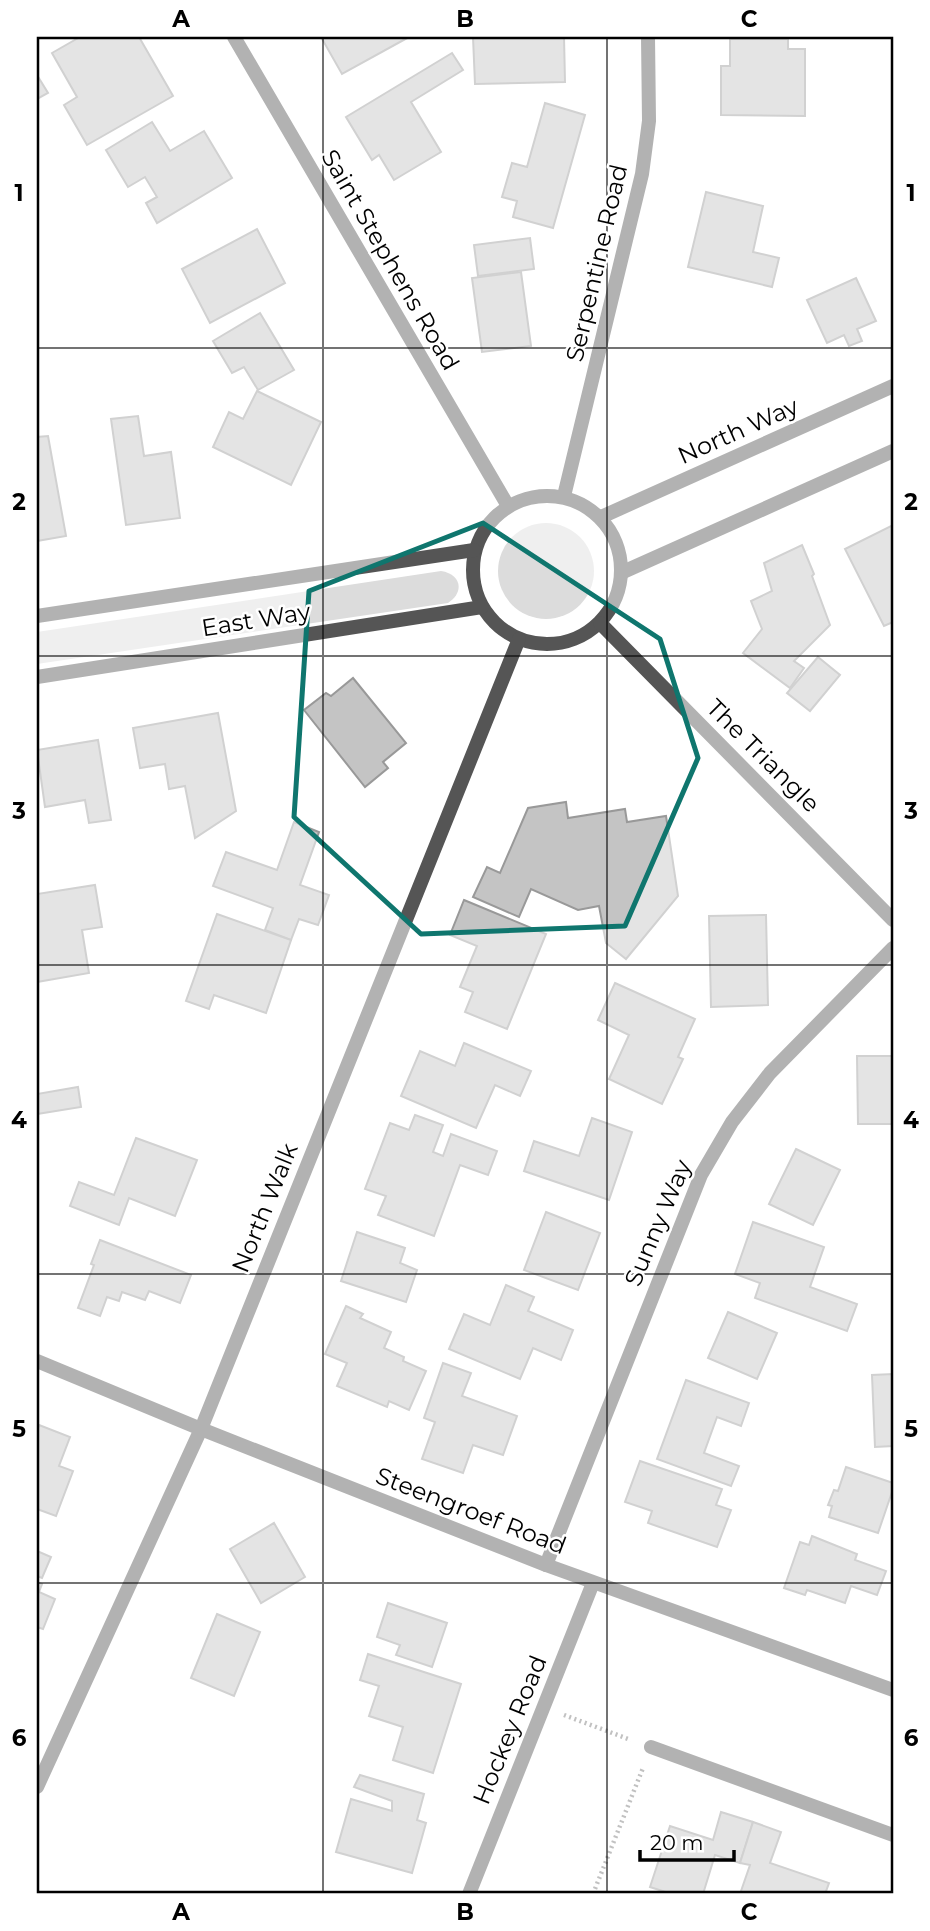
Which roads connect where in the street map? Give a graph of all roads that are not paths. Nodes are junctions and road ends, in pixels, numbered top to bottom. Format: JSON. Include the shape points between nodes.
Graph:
{"nodes":[{"id":1,"x":234,"y":37,"type":"edge"},
{"id":2,"x":648,"y":37,"type":"edge"},
{"id":3,"x":893,"y":386,"type":"edge"},
{"id":4,"x":893,"y":451,"type":"edge"},
{"id":5,"x":564,"y":496,"type":"junction"},
{"id":6,"x":508,"y":506,"type":"junction"},
{"id":7,"x":601,"y":517,"type":"junction"},
{"id":8,"x":474,"y":550,"type":"junction"},
{"id":9,"x":623,"y":572,"type":"junction"},
{"id":10,"x":482,"y":607,"type":"junction"},
{"id":11,"x":37,"y":616,"type":"edge"},
{"id":12,"x":600,"y":623,"type":"junction"},
{"id":13,"x":519,"y":639,"type":"junction"},
{"id":14,"x":37,"y":677,"type":"edge"},
{"id":15,"x":893,"y":920,"type":"edge"},
{"id":16,"x":893,"y":948,"type":"edge"},
{"id":17,"x":37,"y":1361,"type":"edge"},
{"id":18,"x":201,"y":1429,"type":"junction"},
{"id":19,"x":546,"y":1565,"type":"junction"},
{"id":20,"x":593,"y":1583,"type":"junction"},
{"id":21,"x":893,"y":1690,"type":"edge"},
{"id":22,"x":651,"y":1747,"type":"road end"},
{"id":23,"x":37,"y":1787,"type":"edge"},
{"id":24,"x":893,"y":1835,"type":"edge"},
{"id":25,"x":469,"y":1894,"type":"edge"}],
"edges":[{"from":1,"to":6,"type":"street","name":"Saint Stephens Road"},
{"from":2,"to":5,"type":"street","name":"Serpentine Road","via":[[649,121],[642,174]]},
{"from":3,"to":7,"type":"street","name":"North Way"},
{"from":4,"to":9,"type":"street"},
{"from":5,"to":6,"type":"street","via":[[535,496]]},
{"from":5,"to":7,"type":"street"},
{"from":6,"to":8,"type":"street","via":[[487,525]]},
{"from":7,"to":9,"type":"street","via":[[617,542]]},
{"from":8,"to":10,"type":"street","via":[[473,580]]},
{"from":8,"to":11,"type":"street","name":"East Way"},
{"from":9,"to":12,"type":"street","via":[[616,600]]},
{"from":10,"to":13,"type":"street","via":[[498,626]]},
{"from":10,"to":14,"type":"street","name":"East Way"},
{"from":12,"to":13,"type":"street","via":[[576,639],[547,645]]},
{"from":12,"to":15,"type":"street","name":"The Triangle"},
{"from":13,"to":18,"type":"street","name":"North Walk"},
{"from":16,"to":19,"type":"street","name":"Sunny Way","via":[[770,1073],[732,1122],[701,1174]]},
{"from":17,"to":18,"type":"street","name":"Steengroef Road"},
{"from":18,"to":19,"type":"street","name":"Steengroef Road"},
{"from":18,"to":23,"type":"street","name":"North Walk"},
{"from":19,"to":20,"type":"street","name":"Steengroef Road"},
{"from":20,"to":21,"type":"street","name":"Steengroef Road"},
{"from":20,"to":25,"type":"street","name":"Hockey Road"},
{"from":22,"to":24,"type":"street"}]}
